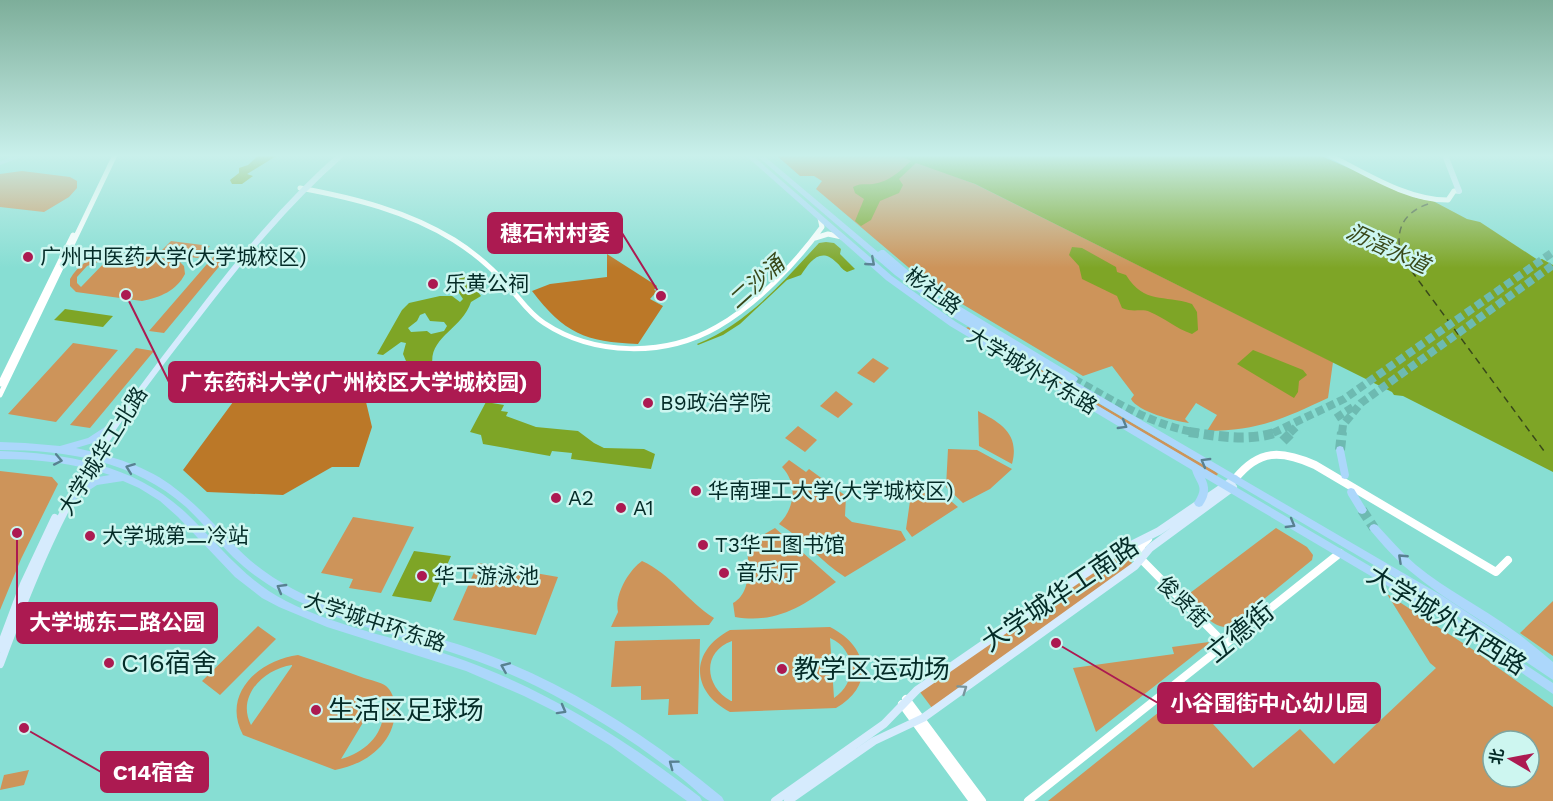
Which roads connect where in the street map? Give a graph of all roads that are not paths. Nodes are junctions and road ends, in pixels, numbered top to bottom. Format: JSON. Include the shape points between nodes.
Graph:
{"nodes":[{"id":1,"x":95,"y":192,"type":"edge"},
{"id":2,"x":95,"y":192,"type":"edge"},
{"id":3,"x":298,"y":192,"type":"edge"},
{"id":4,"x":298,"y":192,"type":"edge"},
{"id":5,"x":322,"y":192,"type":"edge"},
{"id":6,"x":791,"y":192,"type":"edge"},
{"id":7,"x":803,"y":192,"type":"edge"},
{"id":8,"x":1411,"y":192,"type":"edge"},
{"id":9,"x":1453,"y":192,"type":"edge"},
{"id":10,"x":820,"y":218,"type":"junction"},
{"id":11,"x":843,"y":237,"type":"junction"},
{"id":12,"x":855,"y":237,"type":"junction"},
{"id":13,"x":814,"y":238,"type":"junction"},
{"id":14,"x":901,"y":281,"type":"junction"},
{"id":15,"x":965,"y":327,"type":"junction"},
{"id":16,"x":1074,"y":379,"type":"tunnel mouth"},
{"id":17,"x":0,"y":384,"type":"edge"},
{"id":18,"x":0,"y":395,"type":"edge"},
{"id":19,"x":108,"y":428,"type":"junction"},
{"id":20,"x":0,"y":446,"type":"edge"},
{"id":21,"x":54,"y":449,"type":"junction"},
{"id":22,"x":1340,"y":450,"type":"tunnel mouth"},
{"id":23,"x":0,"y":455,"type":"edge"},
{"id":24,"x":89,"y":462,"type":"junction"},
{"id":25,"x":1190,"y":464,"type":"junction"},
{"id":26,"x":1345,"y":475,"type":"dead end"},
{"id":27,"x":128,"y":479,"type":"junction"},
{"id":28,"x":1235,"y":479,"type":"junction"},
{"id":29,"x":1229,"y":488,"type":"junction"},
{"id":30,"x":1351,"y":492,"type":"dead end"},
{"id":31,"x":70,"y":499,"type":"junction"},
{"id":32,"x":1199,"y":503,"type":"junction"},
{"id":33,"x":1362,"y":510,"type":"tunnel mouth"},
{"id":34,"x":1374,"y":528,"type":"tunnel mouth"},
{"id":35,"x":1159,"y":531,"type":"junction"},
{"id":36,"x":1347,"y":544,"type":"joint"},
{"id":37,"x":1116,"y":552,"type":"junction"},
{"id":38,"x":1340,"y":553,"type":"junction"},
{"id":39,"x":1141,"y":559,"type":"junction"},
{"id":40,"x":1508,"y":560,"type":"dead end"},
{"id":41,"x":402,"y":632,"type":"junction"},
{"id":42,"x":425,"y":639,"type":"junction"},
{"id":43,"x":395,"y":643,"type":"junction"},
{"id":44,"x":1225,"y":644,"type":"junction"},
{"id":45,"x":0,"y":648,"type":"edge"},
{"id":46,"x":418,"y":650,"type":"junction"},
{"id":47,"x":0,"y":664,"type":"edge"},
{"id":48,"x":1553,"y":669,"type":"edge"},
{"id":49,"x":1553,"y":675,"type":"edge"},
{"id":50,"x":1553,"y":689,"type":"edge"},
{"id":51,"x":904,"y":701,"type":"junction"},
{"id":52,"x":918,"y":720,"type":"junction"},
{"id":53,"x":686,"y":796,"type":"edge"},
{"id":54,"x":696,"y":801,"type":"edge"},
{"id":55,"x":718,"y":801,"type":"edge"},
{"id":56,"x":775,"y":801,"type":"edge"},
{"id":57,"x":788,"y":801,"type":"edge"},
{"id":58,"x":973,"y":801,"type":"edge"},
{"id":59,"x":982,"y":801,"type":"edge"},
{"id":60,"x":1028,"y":801,"type":"edge"}],
"edges":[{"from":1,"to":17,"type":"street"},
{"from":2,"to":18,"type":"street"},
{"from":3,"to":19,"type":"main road","name":"大学城华工北路","via":[[245,247]]},
{"from":4,"to":24,"type":"main road","name":"大学城华工北路","via":[[241,256]]},
{"from":5,"to":13,"type":"street","via":[[370,203],[435,229],[485,263],[543,323],[576,340],[613,347],[663,345],[719,326],[742,311]]},
{"from":6,"to":10,"type":"main road","name":"大学城外环东路"},
{"from":7,"to":12,"type":"main road","name":"大学城外环东路"},
{"from":8,"to":9,"type":"street","via":[[1423,198],[1448,200]]},
{"from":10,"to":11,"type":"main road","name":"大学城外环东路"},
{"from":10,"to":13,"type":"street","via":[[822,227]]},
{"from":11,"to":13,"type":"street","via":[[828,234]]},
{"from":11,"to":14,"type":"main road","name":"大学城外环东路","one_way":true},
{"from":12,"to":14,"type":"main road","name":"大学城外环东路"},
{"from":12,"to":16,"type":"main road","name":"彬社路","via":[[945,302]]},
{"from":14,"to":15,"type":"main road","name":"大学城外环东路"},
{"from":15,"to":25,"type":"main road","name":"大学城外环东路","one_way":true},
{"from":28,"to":15,"type":"main road","name":"大学城外环东路","one_way":true},
{"from":19,"to":21,"type":"main road","via":[[84,444]]},
{"from":19,"to":24,"type":"main road","name":"大学城华工北路"},
{"from":20,"to":21,"type":"main road","name":"大学城中环东路"},
{"from":21,"to":24,"type":"main road","name":"大学城中环东路"},
{"from":22,"to":26,"type":"main road"},
{"from":23,"to":24,"type":"main road","name":"大学城中环东路","one_way":true},
{"from":24,"to":27,"type":"main road","name":"大学城中环东路"},
{"from":24,"to":31,"type":"main road","name":"大学城华工北路"},
{"from":41,"to":24,"type":"main road","name":"大学城中环东路","one_way":true,"via":[[328,610],[279,587],[238,556],[172,490],[138,471]]},
{"from":24,"to":45,"type":"main road","name":"大学城华工北路","via":[[39,552]]},
{"from":25,"to":29,"type":"main road","name":"大学城外环东路"},
{"from":25,"to":32,"type":"main road","via":[[1205,485]]},
{"from":27,"to":31,"type":"main road","via":[[95,481]]},
{"from":27,"to":43,"type":"main road","name":"大学城中环东路","via":[[167,502],[234,571],[269,597],[320,620]]},
{"from":28,"to":29,"type":"main road"},
{"from":28,"to":36,"type":"main road","name":"大学城外环东路"},
{"from":28,"to":40,"type":"street","via":[[1259,456],[1296,457],[1496,572]]},
{"from":29,"to":32,"type":"main road","name":"大学城华工南路"},
{"from":29,"to":38,"type":"main road","name":"大学城外环东路","one_way":true},
{"from":29,"to":39,"type":"main road","name":"大学城华工南路"},
{"from":30,"to":33,"type":"main road"},
{"from":31,"to":47,"type":"main road","name":"大学城华工北路","via":[[36,569]]},
{"from":32,"to":35,"type":"main road","name":"大学城华工南路"},
{"from":48,"to":34,"type":"main road","one_way":true,"via":[[1516,637],[1419,573]]},
{"from":35,"to":37,"type":"main road","name":"大学城华工南路"},
{"from":35,"to":39,"type":"street","name":"俊贤街","via":[[1141,546]]},
{"from":36,"to":49,"type":"main road","name":"大学城外环西路","via":[[1459,610]]},
{"from":37,"to":39,"type":"street","name":"俊贤街"},
{"from":37,"to":51,"type":"main road","name":"大学城华工南路"},
{"from":38,"to":44,"type":"street","name":"立德街"},
{"from":38,"to":50,"type":"main road","name":"大学城外环西路","via":[[1454,620]]},
{"from":39,"to":44,"type":"street","name":"俊贤街"},
{"from":52,"to":39,"type":"main road","name":"大学城华工南路","one_way":true},
{"from":41,"to":42,"type":"main road","name":"大学城中环东路"},
{"from":41,"to":43,"type":"main road"},
{"from":42,"to":46,"type":"main road"},
{"from":55,"to":42,"type":"main road","name":"大学城中环东路","one_way":true,"via":[[652,749],[572,699],[501,665]]},
{"from":43,"to":46,"type":"main road","name":"大学城中环东路"},
{"from":44,"to":60,"type":"street","name":"立德街"},
{"from":46,"to":53,"type":"main road","name":"大学城中环东路","one_way":true,"via":[[495,677],[557,706],[624,747]]},
{"from":51,"to":52,"type":"street"},
{"from":51,"to":56,"type":"main road","name":"大学城华工南路","via":[[884,724]]},
{"from":52,"to":57,"type":"main road","name":"大学城华工南路","via":[[874,741]]},
{"from":52,"to":58,"type":"street"},
{"from":52,"to":59,"type":"street"},
{"from":53,"to":54,"type":"main road","name":"大学城中环东路"}]}
